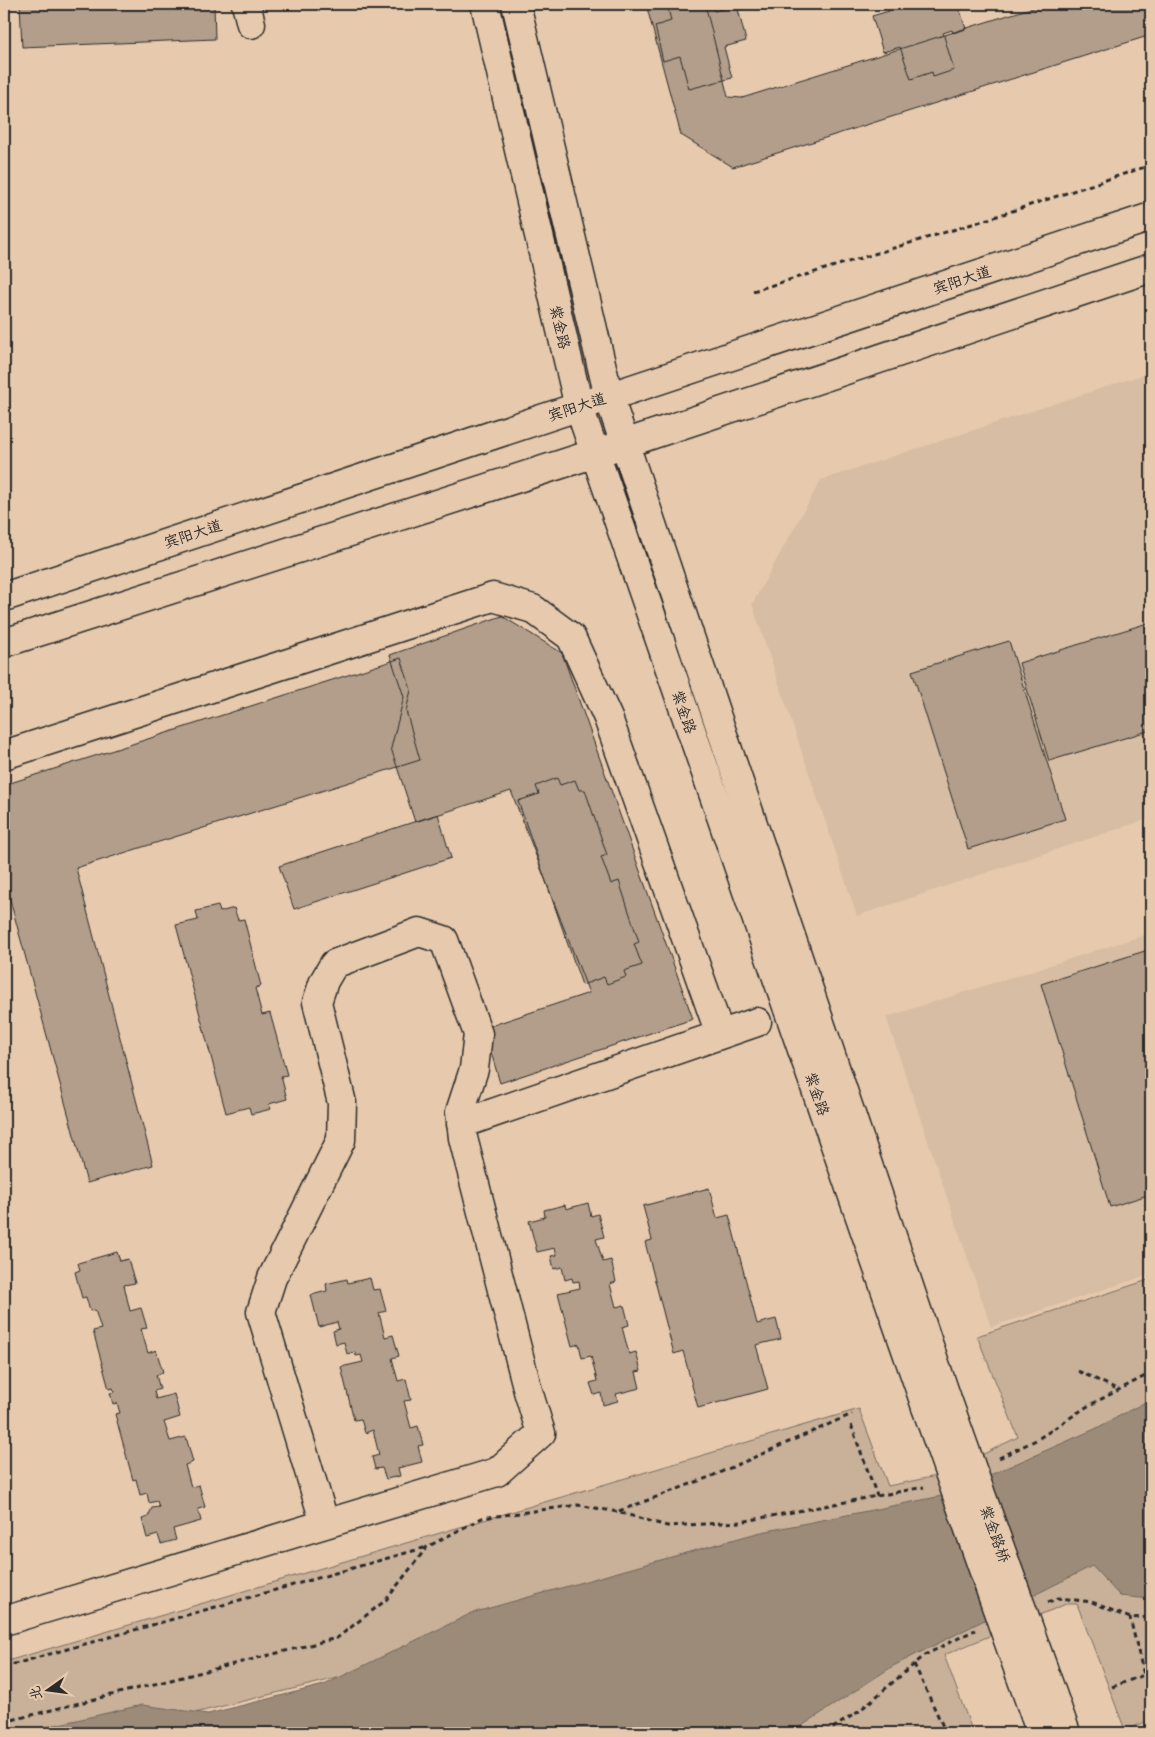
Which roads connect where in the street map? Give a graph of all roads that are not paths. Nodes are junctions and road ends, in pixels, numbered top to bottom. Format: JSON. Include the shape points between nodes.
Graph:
{"nodes":[{"id":1,"x":485,"y":4,"type":"edge"},
{"id":2,"x":516,"y":4,"type":"edge"},
{"id":3,"x":1151,"y":217,"type":"edge"},
{"id":4,"x":1151,"y":268,"type":"edge"},
{"id":5,"x":609,"y":397,"type":"junction"},
{"id":6,"x":579,"y":407,"type":"junction"},
{"id":7,"x":624,"y":444,"type":"junction"},
{"id":8,"x":595,"y":454,"type":"junction"},
{"id":9,"x":4,"y":597,"type":"edge"},
{"id":10,"x":4,"y":643,"type":"edge"},
{"id":11,"x":4,"y":756,"type":"edge"},
{"id":12,"x":757,"y":1022,"type":"dead end"},
{"id":13,"x":720,"y":1034,"type":"junction"},
{"id":14,"x":461,"y":1124,"type":"junction"},
{"id":15,"x":937,"y":1403,"type":"junction"},
{"id":16,"x":325,"y":1524,"type":"junction"},
{"id":17,"x":4,"y":1622,"type":"edge"},
{"id":18,"x":1032,"y":1671,"type":"junction"},
{"id":19,"x":1041,"y":1733,"type":"edge"},
{"id":20,"x":1066,"y":1733,"type":"edge"}],
"edges":[{"from":1,"to":6,"type":"main road","name":"紫金路"},
{"from":2,"to":5,"type":"main road","name":"紫金路"},
{"from":3,"to":5,"type":"main road","name":"宾阳大道"},
{"from":4,"to":7,"type":"main road"},
{"from":5,"to":6,"type":"main road","name":"宾阳大道"},
{"from":5,"to":7,"type":"main road","name":"紫金路"},
{"from":6,"to":8,"type":"main road","name":"紫金路"},
{"from":6,"to":9,"type":"main road","name":"宾阳大道"},
{"from":7,"to":8,"type":"main road"},
{"from":7,"to":15,"type":"main road","name":"紫金路"},
{"from":8,"to":10,"type":"main road"},
{"from":8,"to":15,"type":"main road","name":"紫金路"},
{"from":11,"to":13,"type":"main road","via":[[493,597],[534,609],[571,637],[608,718]]},
{"from":12,"to":13,"type":"main road"},
{"from":13,"to":14,"type":"main road"},
{"from":14,"to":16,"type":"main road","via":[[462,1138],[541,1433],[497,1472]]},
{"from":14,"to":16,"type":"main road","via":[[460,1112],[474,1069],[478,1034],[444,940],[419,932],[334,964],[317,1002],[342,1103],[341,1140],[272,1278],[261,1312]]},
{"from":15,"to":18,"type":"main road","name":"紫金路桥","bridge":true},
{"from":16,"to":17,"type":"main road"},
{"from":18,"to":19,"type":"main road"},
{"from":18,"to":20,"type":"main road"}]}
